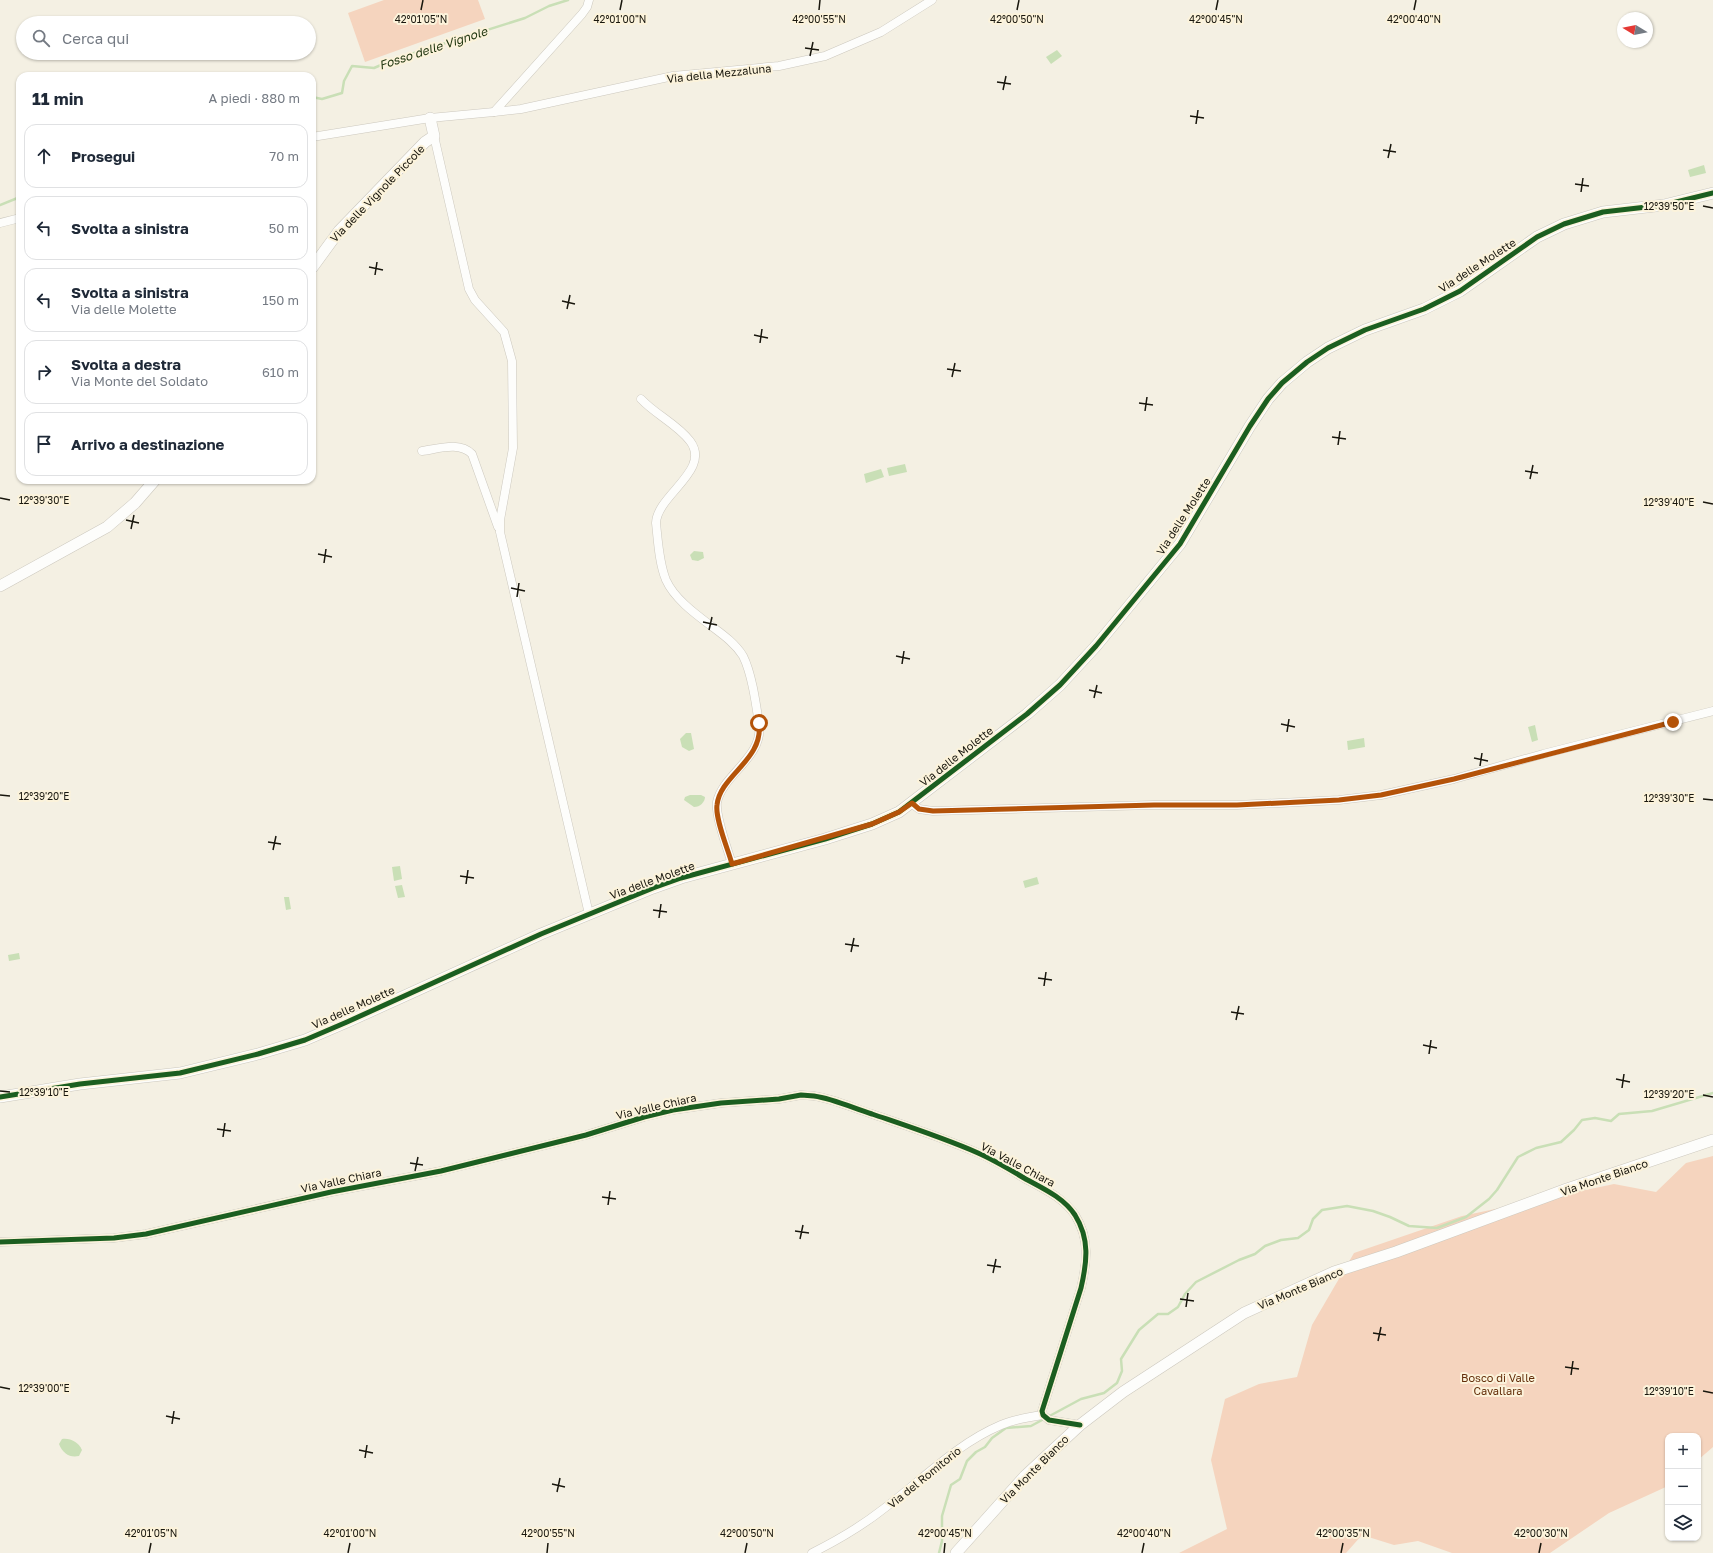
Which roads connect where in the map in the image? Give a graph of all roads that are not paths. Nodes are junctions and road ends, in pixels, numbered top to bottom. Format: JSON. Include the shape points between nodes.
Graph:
{"nodes":[{"id":1,"x":589,"y":0,"type":"edge"},
{"id":2,"x":932,"y":0,"type":"edge"},
{"id":3,"x":494,"y":112,"type":"junction"},
{"id":4,"x":425,"y":119,"type":"junction"},
{"id":5,"x":434,"y":136,"type":"junction"},
{"id":6,"x":316,"y":137,"type":"edge"},
{"id":7,"x":1713,"y":193,"type":"edge"},
{"id":8,"x":16,"y":219,"type":"edge"},
{"id":9,"x":0,"y":223,"type":"edge"},
{"id":10,"x":316,"y":263,"type":"edge"},
{"id":11,"x":641,"y":399,"type":"dead end"},
{"id":12,"x":422,"y":452,"type":"dead end"},
{"id":13,"x":152,"y":484,"type":"edge"},
{"id":14,"x":501,"y":540,"type":"junction"},
{"id":15,"x":0,"y":586,"type":"edge"},
{"id":16,"x":1713,"y":711,"type":"edge"},
{"id":17,"x":912,"y":803,"type":"junction"},
{"id":18,"x":732,"y":864,"type":"junction"},
{"id":19,"x":588,"y":914,"type":"junction"},
{"id":20,"x":0,"y":1097,"type":"edge"},
{"id":21,"x":1713,"y":1140,"type":"edge"},
{"id":22,"x":0,"y":1242,"type":"edge"},
{"id":23,"x":1043,"y":1415,"type":"junction"},
{"id":24,"x":1080,"y":1425,"type":"junction"},
{"id":25,"x":812,"y":1553,"type":"edge"},
{"id":26,"x":956,"y":1553,"type":"edge"}],
"edges":[{"from":1,"to":3,"type":"street","via":[[582,14]]},
{"from":2,"to":3,"type":"street","name":"Via della Mezzaluna","via":[[881,32],[825,56],[779,66],[673,76],[521,109]]},
{"from":3,"to":4,"type":"street","name":"Via della Mezzaluna"},
{"from":4,"to":5,"type":"street","name":"Via delle Vignole Piccole"},
{"from":4,"to":6,"type":"street","name":"Via della Mezzaluna"},
{"from":5,"to":10,"type":"street","name":"Via delle Vignole Piccole","via":[[339,231]]},
{"from":5,"to":14,"type":"street","via":[[469,289],[475,300],[504,332],[512,360],[514,434],[500,520]]},
{"from":7,"to":17,"type":"street","name":"Via delle Molette","via":[[1664,204],[1603,212],[1564,224],[1537,238],[1460,291],[1424,309],[1365,330],[1328,348],[1308,362],[1282,383],[1268,399],[1180,544],[1096,646],[1060,685],[1027,714]]},
{"from":8,"to":9,"type":"street"},
{"from":11,"to":18,"type":"street","via":[[652,411],[687,438],[694,454],[692,468],[657,515],[665,579],[682,601],[732,642],[740,652],[748,671],[759,723],[760,735],[757,745],[724,788],[717,802],[717,812]]},
{"from":12,"to":14,"type":"street","via":[[456,446],[472,454]]},
{"from":13,"to":15,"type":"street","via":[[135,504],[107,528]]},
{"from":14,"to":19,"type":"street"},
{"from":16,"to":17,"type":"street","via":[[1454,779],[1367,797],[1237,805],[933,811],[919,809]]},
{"from":17,"to":18,"type":"street","name":"Via delle Molette","via":[[872,824]]},
{"from":18,"to":19,"type":"street","name":"Via delle Molette","via":[[667,883]]},
{"from":19,"to":20,"type":"street","name":"Via delle Molette","via":[[305,1040],[180,1073],[80,1084]]},
{"from":21,"to":24,"type":"street","name":"Via Monte Bianco","via":[[1334,1272],[1268,1301],[1224,1325],[1123,1392]]},
{"from":22,"to":23,"type":"street","name":"Via Valle Chiara","via":[[114,1238],[146,1234],[331,1192],[441,1171],[586,1135],[673,1110],[801,1095],[814,1096],[898,1123],[978,1153],[1047,1190],[1072,1211],[1085,1238],[1086,1268],[1042,1407]]},
{"from":23,"to":24,"type":"street","via":[[1049,1420]]},
{"from":23,"to":25,"type":"street","name":"Via del Romitorio","via":[[1011,1421],[978,1436],[882,1511],[845,1537]]},
{"from":24,"to":26,"type":"street","name":"Via Monte Bianco","via":[[1025,1476]]}]}
